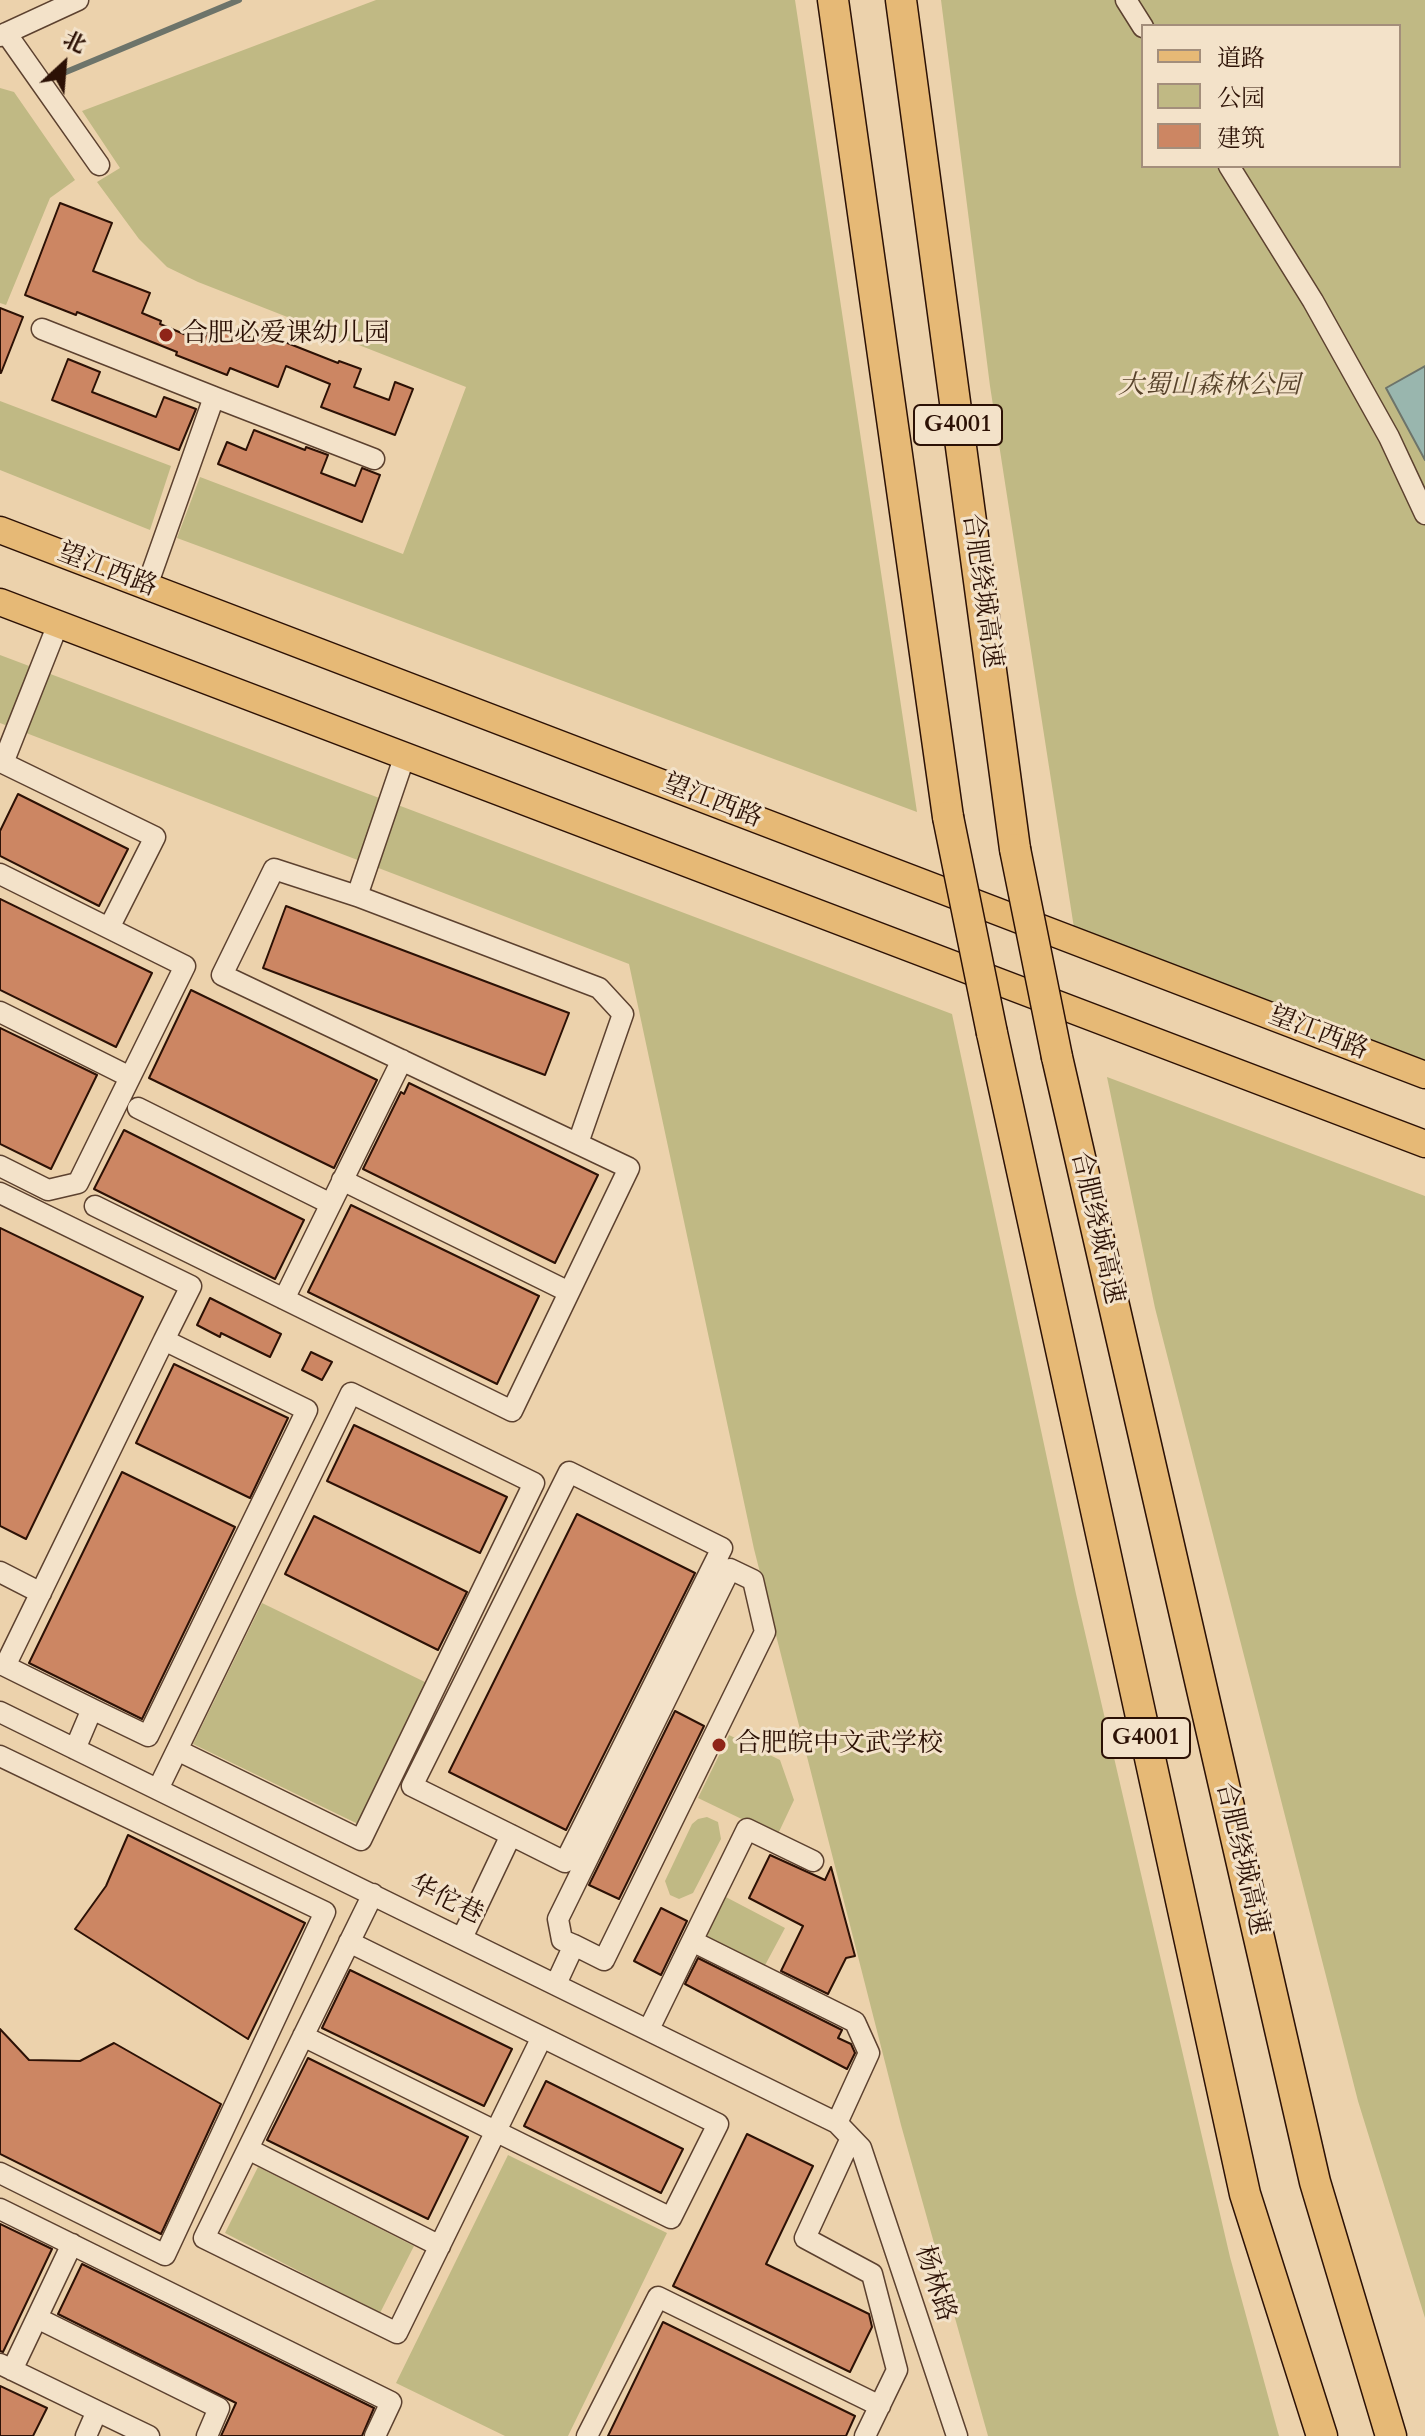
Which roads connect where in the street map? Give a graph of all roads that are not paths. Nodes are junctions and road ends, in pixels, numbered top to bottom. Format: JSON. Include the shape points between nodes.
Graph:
{"nodes":[{"id":1,"x":78,"y":0,"type":"edge"},
{"id":2,"x":833,"y":0,"type":"edge"},
{"id":3,"x":901,"y":0,"type":"edge"},
{"id":4,"x":1126,"y":0,"type":"edge"},
{"id":5,"x":1141,"y":24,"type":"edge"},
{"id":6,"x":3,"y":34,"type":"edge"},
{"id":7,"x":99,"y":165,"type":"dead end"},
{"id":8,"x":1230,"y":168,"type":"edge"},
{"id":9,"x":42,"y":329,"type":"dead end"},
{"id":10,"x":214,"y":397,"type":"junction"},
{"id":11,"x":374,"y":459,"type":"dead end"},
{"id":12,"x":1425,"y":514,"type":"edge"},
{"id":13,"x":0,"y":530,"type":"edge"},
{"id":14,"x":147,"y":586,"type":"junction"},
{"id":15,"x":0,"y":602,"type":"edge"},
{"id":16,"x":58,"y":624,"type":"junction"},
{"id":17,"x":405,"y":755,"type":"junction"},
{"id":18,"x":2,"y":762,"type":"edge"},
{"id":19,"x":0,"y":874,"type":"edge"},
{"id":20,"x":357,"y":896,"type":"junction"},
{"id":21,"x":109,"y":928,"type":"junction"},
{"id":22,"x":0,"y":1012,"type":"edge"},
{"id":23,"x":402,"y":1060,"type":"junction"},
{"id":24,"x":1425,"y":1075,"type":"edge"},
{"id":25,"x":130,"y":1077,"type":"junction"},
{"id":26,"x":138,"y":1108,"type":"dead end"},
{"id":27,"x":578,"y":1143,"type":"junction"},
{"id":28,"x":1425,"y":1144,"type":"edge"},
{"id":29,"x":0,"y":1166,"type":"edge"},
{"id":30,"x":342,"y":1180,"type":"junction"},
{"id":31,"x":0,"y":1193,"type":"edge"},
{"id":32,"x":331,"y":1204,"type":"junction"},
{"id":33,"x":95,"y":1206,"type":"dead end"},
{"id":34,"x":569,"y":1292,"type":"junction"},
{"id":35,"x":284,"y":1299,"type":"junction"},
{"id":36,"x":164,"y":1340,"type":"junction"},
{"id":37,"x":0,"y":1572,"type":"edge"},
{"id":38,"x":41,"y":1593,"type":"junction"},
{"id":39,"x":92,"y":1709,"type":"junction"},
{"id":40,"x":0,"y":1712,"type":"edge"},
{"id":41,"x":75,"y":1749,"type":"junction"},
{"id":42,"x":177,"y":1750,"type":"junction"},
{"id":43,"x":0,"y":1756,"type":"edge"},
{"id":44,"x":158,"y":1789,"type":"junction"},
{"id":45,"x":511,"y":1835,"type":"junction"},
{"id":46,"x":813,"y":1861,"type":"dead end"},
{"id":47,"x":373,"y":1894,"type":"junction"},
{"id":48,"x":462,"y":1938,"type":"junction"},
{"id":49,"x":692,"y":1941,"type":"junction"},
{"id":50,"x":349,"y":1942,"type":"junction"},
{"id":51,"x":574,"y":1945,"type":"junction"},
{"id":52,"x":556,"y":1984,"type":"junction"},
{"id":53,"x":649,"y":2029,"type":"junction"},
{"id":54,"x":303,"y":2036,"type":"junction"},
{"id":55,"x":542,"y":2037,"type":"junction"},
{"id":56,"x":496,"y":2131,"type":"junction"},
{"id":57,"x":850,"y":2136,"type":"junction"},
{"id":58,"x":248,"y":2149,"type":"junction"},
{"id":59,"x":0,"y":2173,"type":"edge"},
{"id":60,"x":0,"y":2209,"type":"edge"},
{"id":61,"x":72,"y":2244,"type":"junction"},
{"id":62,"x":440,"y":2246,"type":"junction"},
{"id":63,"x":37,"y":2318,"type":"junction"},
{"id":64,"x":6,"y":2367,"type":"edge"},
{"id":65,"x":880,"y":2406,"type":"junction"},
{"id":66,"x":97,"y":2411,"type":"junction"},
{"id":67,"x":86,"y":2436,"type":"edge"},
{"id":68,"x":149,"y":2436,"type":"edge"},
{"id":69,"x":207,"y":2436,"type":"edge"},
{"id":70,"x":375,"y":2436,"type":"edge"},
{"id":71,"x":587,"y":2436,"type":"edge"},
{"id":72,"x":865,"y":2436,"type":"edge"},
{"id":73,"x":957,"y":2436,"type":"edge"},
{"id":74,"x":1322,"y":2436,"type":"edge"},
{"id":75,"x":1391,"y":2436,"type":"edge"}],
"edges":[{"from":1,"to":6,"type":"street"},
{"from":2,"to":74,"type":"highway","number":"G4001","bridge":true,"via":[[948,817],[1245,2194]]},
{"from":3,"to":75,"type":"highway","name":"合肥绕城高速","number":"G4001","bridge":true,"via":[[1015,849],[1057,1057],[1315,2182]]},
{"from":4,"to":5,"type":"street"},
{"from":6,"to":7,"type":"street"},
{"from":8,"to":12,"type":"street","via":[[1313,301]]},
{"from":9,"to":10,"type":"street"},
{"from":10,"to":11,"type":"street"},
{"from":10,"to":14,"type":"street"},
{"from":13,"to":14,"type":"main road","name":"望江西路"},
{"from":14,"to":24,"type":"main road","name":"望江西路"},
{"from":15,"to":16,"type":"main road"},
{"from":16,"to":17,"type":"main road"},
{"from":16,"to":18,"type":"street"},
{"from":17,"to":20,"type":"street"},
{"from":17,"to":28,"type":"main road"},
{"from":18,"to":21,"type":"street","via":[[155,837]]},
{"from":19,"to":21,"type":"street"},
{"from":20,"to":23,"type":"street","via":[[274,869],[222,975]]},
{"from":20,"to":27,"type":"street","via":[[599,988],[623,1014]]},
{"from":21,"to":25,"type":"street","via":[[185,966]]},
{"from":22,"to":25,"type":"street"},
{"from":23,"to":27,"type":"street"},
{"from":23,"to":30,"type":"street"},
{"from":25,"to":29,"type":"street","via":[[78,1183],[48,1190]]},
{"from":26,"to":32,"type":"street"},
{"from":27,"to":34,"type":"street","via":[[629,1168]]},
{"from":30,"to":32,"type":"street"},
{"from":30,"to":34,"type":"street"},
{"from":31,"to":36,"type":"street","via":[[191,1286]]},
{"from":32,"to":35,"type":"street"},
{"from":33,"to":35,"type":"street"},
{"from":34,"to":35,"type":"street","via":[[512,1411]]},
{"from":36,"to":38,"type":"street"},
{"from":36,"to":39,"type":"street","via":[[307,1410],[148,1736]]},
{"from":37,"to":38,"type":"street"},
{"from":38,"to":39,"type":"street","via":[[5,1666]]},
{"from":39,"to":41,"type":"street"},
{"from":40,"to":41,"type":"street","name":"华佗巷"},
{"from":41,"to":44,"type":"street","name":"华佗巷"},
{"from":42,"to":42,"type":"street","via":[[351,1393],[534,1483],[361,1840]]},
{"from":42,"to":44,"type":"street"},
{"from":43,"to":59,"type":"street","via":[[325,1912],[165,2255]]},
{"from":44,"to":47,"type":"street","name":"华佗巷"},
{"from":45,"to":45,"type":"street","via":[[565,1862],[722,1548],[569,1472],[412,1786]]},
{"from":45,"to":48,"type":"street"},
{"from":46,"to":49,"type":"street","via":[[747,1829]]},
{"from":47,"to":48,"type":"street","name":"华佗巷"},
{"from":47,"to":50,"type":"street"},
{"from":48,"to":52,"type":"street","name":"华佗巷"},
{"from":49,"to":53,"type":"street"},
{"from":49,"to":57,"type":"street","via":[[855,2022],[869,2053]]},
{"from":50,"to":54,"type":"street"},
{"from":50,"to":55,"type":"street"},
{"from":51,"to":51,"type":"street","via":[[604,1960],[765,1632],[753,1580],[730,1569],[558,1919],[562,1940]]},
{"from":51,"to":52,"type":"street"},
{"from":52,"to":53,"type":"street","name":"华佗巷"},
{"from":53,"to":57,"type":"street","name":"华佗巷"},
{"from":54,"to":56,"type":"street"},
{"from":54,"to":58,"type":"street"},
{"from":55,"to":56,"type":"street"},
{"from":55,"to":56,"type":"street","via":[[718,2124],[671,2218]]},
{"from":56,"to":62,"type":"street"},
{"from":57,"to":65,"type":"street","via":[[805,2238],[872,2274],[897,2370]]},
{"from":57,"to":73,"type":"street","name":"杨林路"},
{"from":58,"to":62,"type":"street"},
{"from":58,"to":62,"type":"street","via":[[204,2238],[397,2333]]},
{"from":60,"to":61,"type":"street"},
{"from":61,"to":63,"type":"street"},
{"from":61,"to":70,"type":"street","via":[[391,2402]]},
{"from":63,"to":64,"type":"street"},
{"from":63,"to":69,"type":"street","via":[[219,2408]]},
{"from":64,"to":66,"type":"street"},
{"from":65,"to":71,"type":"street","via":[[658,2297]]},
{"from":65,"to":72,"type":"street"},
{"from":66,"to":67,"type":"street"},
{"from":66,"to":68,"type":"street"}]}
